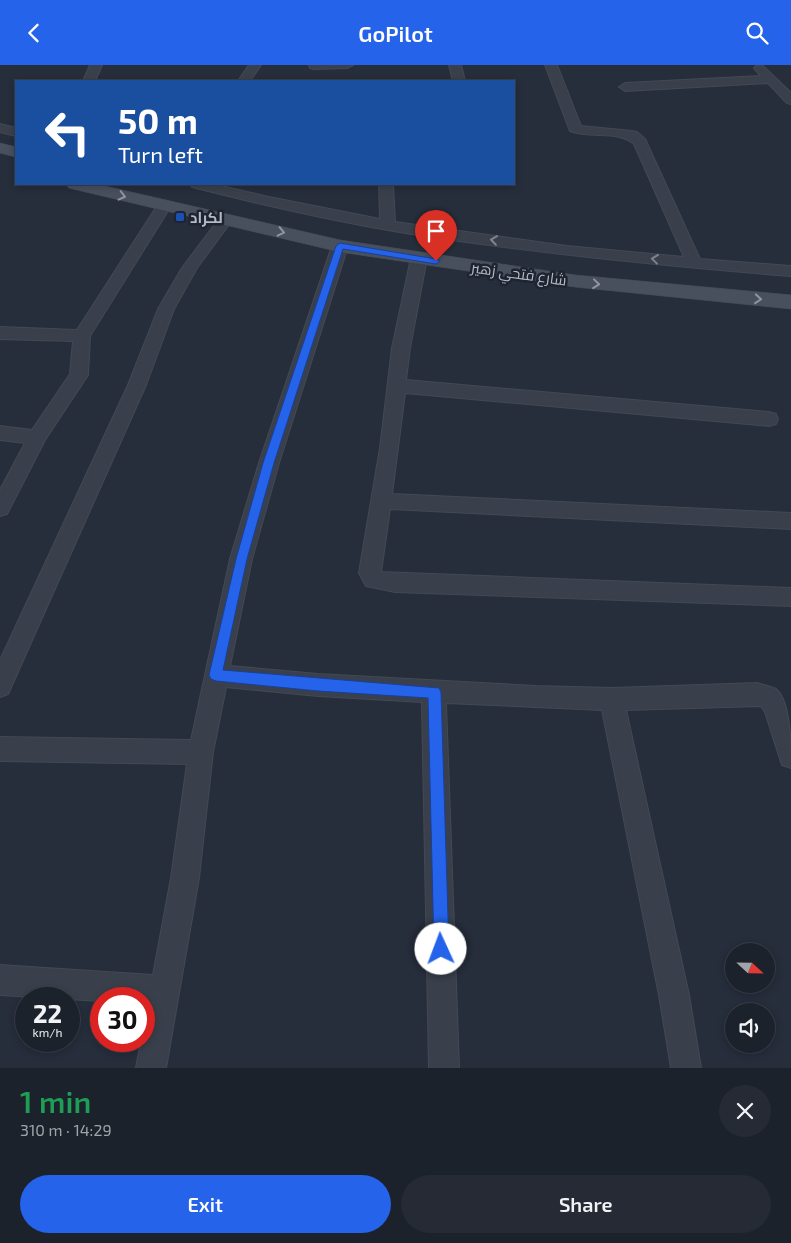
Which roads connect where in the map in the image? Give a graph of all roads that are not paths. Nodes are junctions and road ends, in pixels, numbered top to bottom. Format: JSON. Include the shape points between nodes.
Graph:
{"nodes":[{"id":1,"x":96,"y":65,"type":"edge"},
{"id":2,"x":255,"y":65,"type":"edge"},
{"id":3,"x":347,"y":65,"type":"edge"},
{"id":4,"x":455,"y":65,"type":"edge"},
{"id":5,"x":551,"y":65,"type":"edge"},
{"id":6,"x":757,"y":65,"type":"edge"},
{"id":7,"x":313,"y":68,"type":"edge"},
{"id":8,"x":768,"y":79,"type":"junction"},
{"id":9,"x":89,"y":80,"type":"edge"},
{"id":10,"x":245,"y":80,"type":"edge"},
{"id":11,"x":459,"y":80,"type":"edge"},
{"id":12,"x":625,"y":87,"type":"dead end"},
{"id":13,"x":791,"y":100,"type":"edge"},
{"id":14,"x":0,"y":128,"type":"edge"},
{"id":15,"x":15,"y":132,"type":"edge"},
{"id":16,"x":0,"y":148,"type":"edge"},
{"id":17,"x":15,"y":152,"type":"edge"},
{"id":18,"x":0,"y":165,"type":"edge"},
{"id":19,"x":15,"y":169,"type":"edge"},
{"id":20,"x":79,"y":185,"type":"edge"},
{"id":21,"x":143,"y":185,"type":"edge"},
{"id":22,"x":207,"y":185,"type":"edge"},
{"id":23,"x":386,"y":185,"type":"edge"},
{"id":24,"x":245,"y":189,"type":"edge"},
{"id":25,"x":164,"y":207,"type":"junction"},
{"id":26,"x":226,"y":219,"type":"junction"},
{"id":27,"x":388,"y":225,"type":"junction"},
{"id":28,"x":340,"y":246,"type":"junction"},
{"id":29,"x":419,"y":258,"type":"junction"},
{"id":30,"x":694,"y":263,"type":"junction"},
{"id":31,"x":791,"y":271,"type":"edge"},
{"id":32,"x":791,"y":286,"type":"edge"},
{"id":33,"x":791,"y":302,"type":"edge"},
{"id":34,"x":0,"y":333,"type":"edge"},
{"id":35,"x":82,"y":336,"type":"junction"},
{"id":36,"x":398,"y":386,"type":"junction"},
{"id":37,"x":769,"y":419,"type":"dead end"},
{"id":38,"x":0,"y":433,"type":"edge"},
{"id":39,"x":37,"y":437,"type":"junction"},
{"id":40,"x":380,"y":501,"type":"junction"},
{"id":41,"x":0,"y":508,"type":"edge"},
{"id":42,"x":791,"y":521,"type":"edge"},
{"id":43,"x":791,"y":597,"type":"edge"},
{"id":44,"x":216,"y":675,"type":"junction"},
{"id":45,"x":0,"y":686,"type":"edge"},
{"id":46,"x":434,"y":692,"type":"junction"},
{"id":47,"x":612,"y":699,"type":"junction"},
{"id":48,"x":0,"y":749,"type":"edge"},
{"id":49,"x":201,"y":752,"type":"junction"},
{"id":50,"x":791,"y":756,"type":"edge"},
{"id":51,"x":0,"y":980,"type":"edge"},
{"id":52,"x":165,"y":990,"type":"junction"},
{"id":53,"x":151,"y":1068,"type":"edge"},
{"id":54,"x":444,"y":1068,"type":"edge"},
{"id":55,"x":686,"y":1068,"type":"edge"}],
"edges":[{"from":1,"to":9,"type":"street"},
{"from":2,"to":10,"type":"street"},
{"from":3,"to":7,"type":"street"},
{"from":4,"to":11,"type":"street"},
{"from":5,"to":30,"type":"street","via":[[575,128],[632,135],[640,141]]},
{"from":6,"to":8,"type":"street"},
{"from":8,"to":12,"type":"street"},
{"from":8,"to":13,"type":"street"},
{"from":14,"to":15,"type":"street"},
{"from":16,"to":17,"type":"street"},
{"from":18,"to":19,"type":"street"},
{"from":20,"to":25,"type":"street","name":"شارع فتحي زهير","one_way":true},
{"from":21,"to":32,"type":"street","name":"شارع فتحي زهير","via":[[344,232],[423,245],[551,264]]},
{"from":22,"to":24,"type":"street"},
{"from":23,"to":27,"type":"street"},
{"from":24,"to":27,"type":"street"},
{"from":25,"to":26,"type":"street","name":"شارع فتحي زهير"},
{"from":25,"to":35,"type":"street"},
{"from":26,"to":28,"type":"street","name":"شارع فتحي زهير","one_way":true},
{"from":26,"to":45,"type":"street","via":[[201,249],[171,299],[137,385]]},
{"from":30,"to":27,"type":"street","one_way":true},
{"from":28,"to":29,"type":"street","name":"شارع فتحي زهير"},
{"from":28,"to":44,"type":"street","via":[[241,559]]},
{"from":29,"to":33,"type":"street","name":"شارع فتحي زهير","one_way":true,"via":[[575,281]]},
{"from":29,"to":36,"type":"street","via":[[401,347]]},
{"from":30,"to":31,"type":"street"},
{"from":34,"to":35,"type":"street"},
{"from":35,"to":39,"type":"street","via":[[79,375]]},
{"from":36,"to":37,"type":"street"},
{"from":36,"to":40,"type":"street"},
{"from":38,"to":39,"type":"street"},
{"from":39,"to":41,"type":"street"},
{"from":40,"to":42,"type":"street"},
{"from":40,"to":43,"type":"street","via":[[370,573],[374,580]]},
{"from":44,"to":46,"type":"street"},
{"from":44,"to":49,"type":"street"},
{"from":46,"to":47,"type":"street"},
{"from":46,"to":54,"type":"street"},
{"from":47,"to":50,"type":"street","via":[[757,694],[769,698],[776,707]]},
{"from":47,"to":55,"type":"street","via":[[674,995]]},
{"from":48,"to":49,"type":"street"},
{"from":49,"to":52,"type":"street","via":[[185,877]]},
{"from":51,"to":52,"type":"street"},
{"from":52,"to":53,"type":"street"}]}
